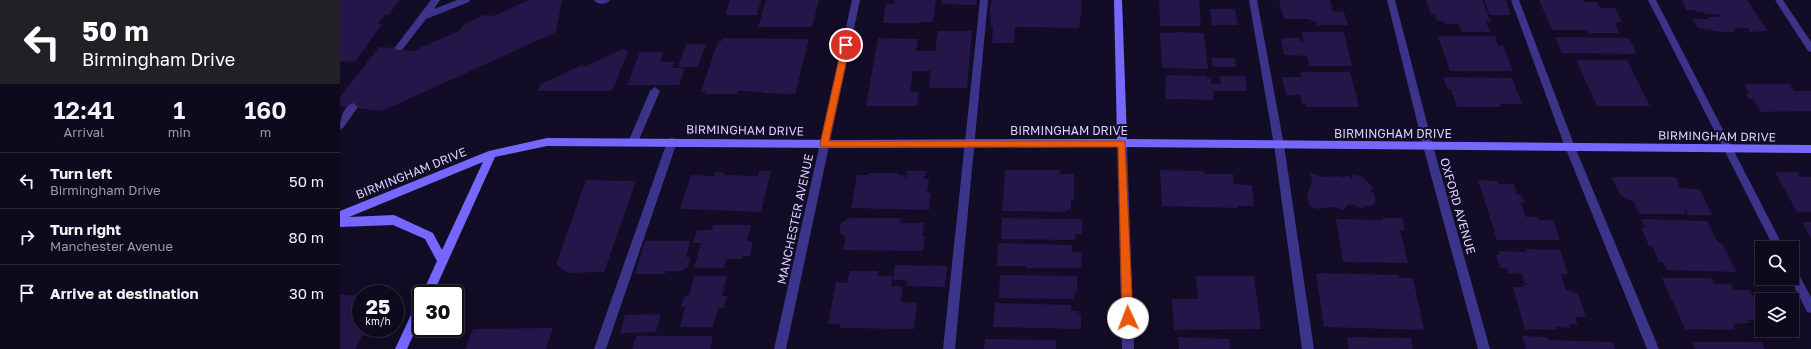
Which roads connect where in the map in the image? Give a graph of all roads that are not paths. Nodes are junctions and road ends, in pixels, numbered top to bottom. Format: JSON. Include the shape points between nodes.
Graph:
{"nodes":[{"id":1,"x":436,"y":0,"type":"edge"},
{"id":2,"x":466,"y":0,"type":"edge"},
{"id":3,"x":598,"y":0,"type":"edge"},
{"id":4,"x":606,"y":0,"type":"edge"},
{"id":5,"x":856,"y":0,"type":"edge"},
{"id":6,"x":984,"y":0,"type":"edge"},
{"id":7,"x":1118,"y":0,"type":"edge"},
{"id":8,"x":1253,"y":0,"type":"edge"},
{"id":9,"x":1391,"y":0,"type":"edge"},
{"id":10,"x":1515,"y":0,"type":"edge"},
{"id":11,"x":1652,"y":0,"type":"edge"},
{"id":12,"x":1779,"y":0,"type":"edge"},
{"id":13,"x":423,"y":18,"type":"junction"},
{"id":14,"x":399,"y":48,"type":"dead end"},
{"id":15,"x":1811,"y":49,"type":"edge"},
{"id":16,"x":655,"y":91,"type":"dead end"},
{"id":17,"x":353,"y":108,"type":"dead end"},
{"id":18,"x":340,"y":125,"type":"edge"},
{"id":19,"x":633,"y":142,"type":"junction"},
{"id":20,"x":672,"y":142,"type":"junction"},
{"id":21,"x":1122,"y":143,"type":"junction"},
{"id":22,"x":824,"y":144,"type":"junction"},
{"id":23,"x":970,"y":144,"type":"junction"},
{"id":24,"x":1279,"y":145,"type":"junction"},
{"id":25,"x":1428,"y":146,"type":"junction"},
{"id":26,"x":1570,"y":147,"type":"junction"},
{"id":27,"x":1728,"y":149,"type":"junction"},
{"id":28,"x":1811,"y":149,"type":"edge"},
{"id":29,"x":492,"y":154,"type":"junction"},
{"id":30,"x":340,"y":216,"type":"edge"},
{"id":31,"x":340,"y":222,"type":"edge"},
{"id":32,"x":1775,"y":241,"type":"edge"},
{"id":33,"x":442,"y":260,"type":"junction"},
{"id":34,"x":431,"y":285,"type":"edge"},
{"id":35,"x":1799,"y":285,"type":"edge"},
{"id":36,"x":1811,"y":308,"type":"edge"},
{"id":37,"x":412,"y":325,"type":"edge"},
{"id":38,"x":401,"y":349,"type":"edge"},
{"id":39,"x":600,"y":349,"type":"edge"},
{"id":40,"x":780,"y":349,"type":"edge"},
{"id":41,"x":949,"y":349,"type":"edge"},
{"id":42,"x":1128,"y":349,"type":"edge"},
{"id":43,"x":1308,"y":349,"type":"edge"},
{"id":44,"x":1484,"y":349,"type":"edge"},
{"id":45,"x":1653,"y":349,"type":"edge"}],
"edges":[{"from":1,"to":13,"type":"street"},
{"from":2,"to":13,"type":"street"},
{"from":3,"to":4,"type":"street"},
{"from":5,"to":22,"type":"street","name":"MANCHESTER AVENUE"},
{"from":6,"to":23,"type":"street"},
{"from":7,"to":21,"type":"main road"},
{"from":8,"to":24,"type":"street"},
{"from":9,"to":25,"type":"street","name":"OXFORD AVENUE"},
{"from":10,"to":26,"type":"street"},
{"from":11,"to":27,"type":"street"},
{"from":12,"to":15,"type":"street"},
{"from":13,"to":14,"type":"street"},
{"from":16,"to":19,"type":"street"},
{"from":17,"to":18,"type":"street"},
{"from":19,"to":20,"type":"main road","name":"BIRMINGHAM DRIVE"},
{"from":19,"to":29,"type":"main road","name":"BIRMINGHAM DRIVE","via":[[547,142]]},
{"from":20,"to":22,"type":"main road","name":"BIRMINGHAM DRIVE"},
{"from":20,"to":39,"type":"street"},
{"from":21,"to":23,"type":"main road","name":"BIRMINGHAM DRIVE"},
{"from":21,"to":24,"type":"main road","name":"BIRMINGHAM DRIVE"},
{"from":21,"to":42,"type":"street"},
{"from":22,"to":23,"type":"main road","name":"BIRMINGHAM DRIVE"},
{"from":22,"to":40,"type":"street","name":"MANCHESTER AVENUE"},
{"from":23,"to":41,"type":"street"},
{"from":24,"to":25,"type":"main road","name":"BIRMINGHAM DRIVE"},
{"from":24,"to":43,"type":"street"},
{"from":25,"to":26,"type":"main road","name":"BIRMINGHAM DRIVE"},
{"from":25,"to":44,"type":"street","name":"OXFORD AVENUE"},
{"from":26,"to":27,"type":"main road","name":"BIRMINGHAM DRIVE"},
{"from":26,"to":45,"type":"street"},
{"from":27,"to":28,"type":"main road","name":"BIRMINGHAM DRIVE"},
{"from":27,"to":32,"type":"street"},
{"from":29,"to":30,"type":"main road","name":"BIRMINGHAM DRIVE"},
{"from":29,"to":33,"type":"main road"},
{"from":31,"to":33,"type":"main road","via":[[394,220],[429,236]]},
{"from":33,"to":34,"type":"main road"},
{"from":35,"to":36,"type":"street"},
{"from":37,"to":38,"type":"main road"}]}
